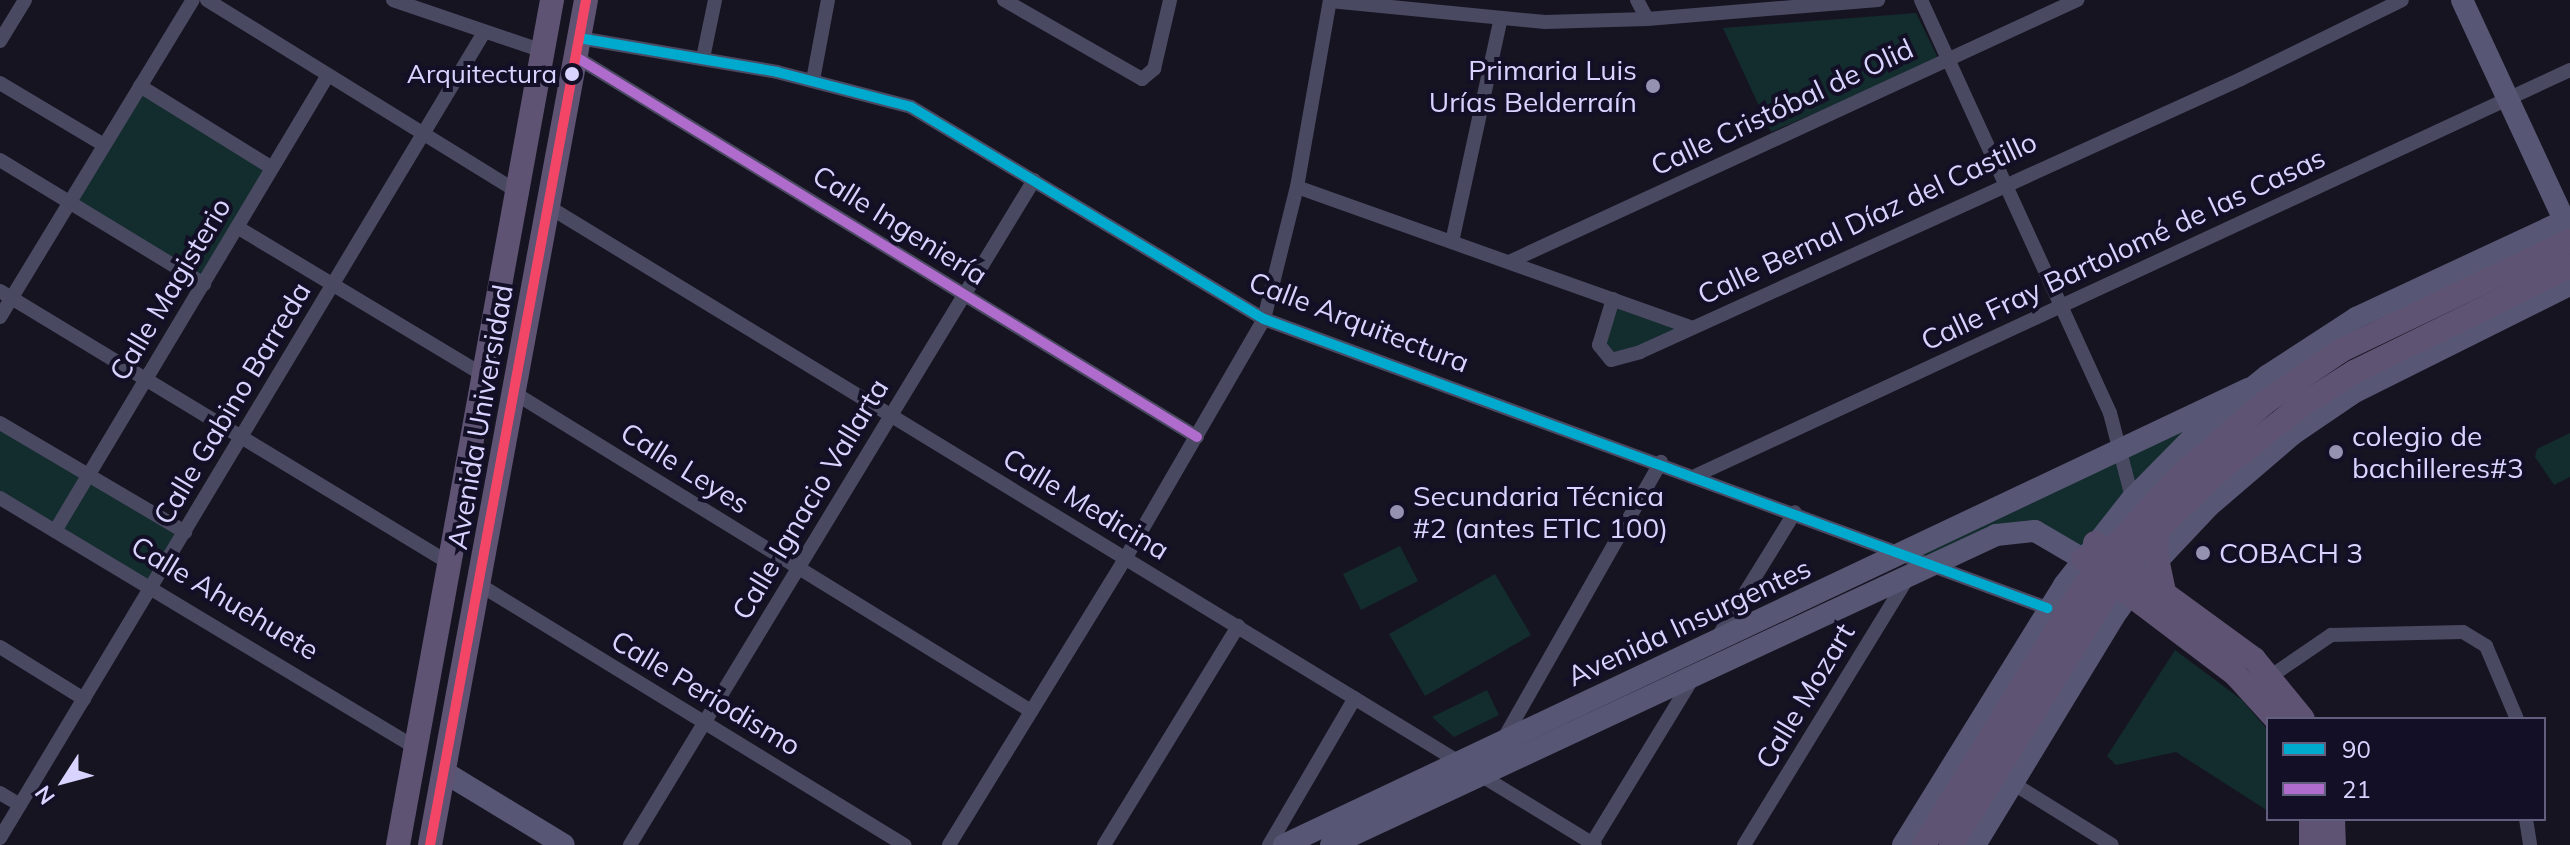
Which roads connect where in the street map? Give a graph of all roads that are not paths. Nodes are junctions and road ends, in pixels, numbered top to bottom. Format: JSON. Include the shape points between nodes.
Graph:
{"nodes":[{"id":1,"x":25,"y":0,"type":"edge"},
{"id":2,"x":193,"y":0,"type":"edge"},
{"id":3,"x":207,"y":0,"type":"edge"},
{"id":4,"x":393,"y":0,"type":"edge"},
{"id":5,"x":552,"y":0,"type":"edge"},
{"id":6,"x":586,"y":0,"type":"edge"},
{"id":7,"x":715,"y":0,"type":"edge"},
{"id":8,"x":828,"y":0,"type":"edge"},
{"id":9,"x":1004,"y":0,"type":"edge"},
{"id":10,"x":1170,"y":0,"type":"edge"},
{"id":11,"x":1330,"y":0,"type":"edge"},
{"id":12,"x":1637,"y":0,"type":"edge"},
{"id":13,"x":1878,"y":0,"type":"edge"},
{"id":14,"x":1921,"y":0,"type":"edge"},
{"id":15,"x":2077,"y":0,"type":"edge"},
{"id":16,"x":2402,"y":0,"type":"edge"},
{"id":17,"x":2462,"y":0,"type":"edge"},
{"id":18,"x":1647,"y":19,"type":"junction"},
{"id":19,"x":1500,"y":21,"type":"junction"},
{"id":20,"x":483,"y":34,"type":"junction"},
{"id":21,"x":0,"y":41,"type":"edge"},
{"id":22,"x":578,"y":47,"type":"junction"},
{"id":23,"x":543,"y":51,"type":"junction"},
{"id":24,"x":703,"y":58,"type":"junction"},
{"id":25,"x":1949,"y":59,"type":"junction"},
{"id":26,"x":2570,"y":70,"type":"edge"},
{"id":27,"x":328,"y":75,"type":"junction"},
{"id":28,"x":813,"y":80,"type":"junction"},
{"id":29,"x":0,"y":83,"type":"edge"},
{"id":30,"x":140,"y":86,"type":"junction"},
{"id":31,"x":2508,"y":99,"type":"junction"},
{"id":32,"x":424,"y":133,"type":"junction"},
{"id":33,"x":104,"y":145,"type":"junction"},
{"id":34,"x":0,"y":160,"type":"edge"},
{"id":35,"x":272,"y":168,"type":"junction"},
{"id":36,"x":1034,"y":180,"type":"junction"},
{"id":37,"x":2007,"y":181,"type":"junction"},
{"id":38,"x":1297,"y":187,"type":"junction"},
{"id":39,"x":518,"y":192,"type":"junction"},
{"id":40,"x":69,"y":202,"type":"junction"},
{"id":41,"x":549,"y":207,"type":"junction"},
{"id":42,"x":237,"y":227,"type":"junction"},
{"id":43,"x":2568,"y":228,"type":"edge"},
{"id":44,"x":1452,"y":242,"type":"junction"},
{"id":45,"x":1509,"y":262,"type":"junction"},
{"id":46,"x":2570,"y":266,"type":"edge"},
{"id":47,"x":204,"y":284,"type":"junction"},
{"id":48,"x":332,"y":285,"type":"junction"},
{"id":49,"x":2570,"y":285,"type":"edge"},
{"id":50,"x":6,"y":294,"type":"edge"},
{"id":51,"x":964,"y":295,"type":"junction"},
{"id":52,"x":1613,"y":299,"type":"junction"},
{"id":53,"x":2062,"y":304,"type":"junction"},
{"id":54,"x":0,"y":317,"type":"edge"},
{"id":55,"x":1264,"y":319,"type":"junction"},
{"id":56,"x":1692,"y":328,"type":"junction"},
{"id":57,"x":485,"y":376,"type":"junction"},
{"id":58,"x":147,"y":378,"type":"junction"},
{"id":59,"x":2248,"y":389,"type":"junction"},
{"id":60,"x":516,"y":394,"type":"junction"},
{"id":61,"x":891,"y":415,"type":"junction"},
{"id":62,"x":0,"y":423,"type":"edge"},
{"id":63,"x":243,"y":436,"type":"junction"},
{"id":64,"x":1197,"y":437,"type":"junction"},
{"id":65,"x":2122,"y":450,"type":"junction"},
{"id":66,"x":1661,"y":462,"type":"junction"},
{"id":67,"x":88,"y":475,"type":"junction"},
{"id":68,"x":1697,"y":475,"type":"junction"},
{"id":69,"x":0,"y":498,"type":"edge"},
{"id":70,"x":1795,"y":512,"type":"junction"},
{"id":71,"x":55,"y":531,"type":"junction"},
{"id":72,"x":185,"y":532,"type":"junction"},
{"id":73,"x":2127,"y":554,"type":"junction"},
{"id":74,"x":1125,"y":559,"type":"junction"},
{"id":75,"x":451,"y":564,"type":"junction"},
{"id":76,"x":1908,"y":564,"type":"junction"},
{"id":77,"x":1932,"y":564,"type":"junction"},
{"id":78,"x":798,"y":569,"type":"junction"},
{"id":79,"x":480,"y":585,"type":"junction"},
{"id":80,"x":152,"y":588,"type":"junction"},
{"id":81,"x":2047,"y":608,"type":"junction"},
{"id":82,"x":1238,"y":626,"type":"junction"},
{"id":83,"x":1716,"y":641,"type":"junction"},
{"id":84,"x":0,"y":647,"type":"edge"},
{"id":85,"x":1695,"y":675,"type":"junction"},
{"id":86,"x":2271,"y":676,"type":"junction"},
{"id":87,"x":1355,"y":698,"type":"junction"},
{"id":88,"x":84,"y":699,"type":"junction"},
{"id":89,"x":1031,"y":711,"type":"junction"},
{"id":90,"x":2274,"y":717,"type":"edge"},
{"id":91,"x":2302,"y":717,"type":"edge"},
{"id":92,"x":2516,"y":717,"type":"edge"},
{"id":93,"x":704,"y":722,"type":"junction"},
{"id":94,"x":417,"y":749,"type":"junction"},
{"id":95,"x":1507,"y":750,"type":"junction"},
{"id":96,"x":1459,"y":762,"type":"junction"},
{"id":97,"x":444,"y":772,"type":"junction"},
{"id":98,"x":1480,"y":775,"type":"junction"},
{"id":99,"x":2014,"y":784,"type":"junction"},
{"id":100,"x":0,"y":793,"type":"edge"},
{"id":101,"x":20,"y":805,"type":"junction"},
{"id":102,"x":2311,"y":821,"type":"edge"},
{"id":103,"x":2333,"y":821,"type":"edge"},
{"id":104,"x":2526,"y":821,"type":"edge"},
{"id":105,"x":0,"y":838,"type":"edge"},
{"id":106,"x":1337,"y":844,"type":"edge"},
{"id":107,"x":1592,"y":844,"type":"edge"},
{"id":108,"x":398,"y":845,"type":"edge"},
{"id":109,"x":430,"y":845,"type":"edge"},
{"id":110,"x":564,"y":845,"type":"edge"},
{"id":111,"x":630,"y":845,"type":"edge"},
{"id":112,"x":905,"y":845,"type":"edge"},
{"id":113,"x":949,"y":845,"type":"edge"},
{"id":114,"x":1104,"y":845,"type":"edge"},
{"id":115,"x":1269,"y":845,"type":"edge"},
{"id":116,"x":1284,"y":845,"type":"edge"},
{"id":117,"x":1744,"y":845,"type":"edge"},
{"id":118,"x":1903,"y":845,"type":"edge"},
{"id":119,"x":1924,"y":845,"type":"edge"},
{"id":120,"x":1951,"y":845,"type":"edge"},
{"id":121,"x":1975,"y":845,"type":"edge"},
{"id":122,"x":2112,"y":845,"type":"edge"},
{"id":123,"x":2311,"y":845,"type":"edge"},
{"id":124,"x":2334,"y":845,"type":"edge"},
{"id":125,"x":2530,"y":845,"type":"edge"}],
"edges":[{"from":1,"to":21,"type":"street"},
{"from":2,"to":30,"type":"street"},
{"from":3,"to":27,"type":"street"},
{"from":4,"to":20,"type":"street"},
{"from":5,"to":23,"type":"main road","name":"Avenida Universidad"},
{"from":6,"to":22,"type":"main road","name":"Avenida Universidad"},
{"from":7,"to":24,"type":"street"},
{"from":8,"to":28,"type":"street"},
{"from":9,"to":10,"type":"street","via":[[1142,79],[1154,69]]},
{"from":11,"to":19,"type":"street"},
{"from":11,"to":38,"type":"street"},
{"from":12,"to":18,"type":"street"},
{"from":13,"to":18,"type":"street"},
{"from":14,"to":25,"type":"street"},
{"from":15,"to":25,"type":"street","name":"Calle Cristóbal de Olid"},
{"from":16,"to":37,"type":"street","name":"Calle Bernal Díaz del Castillo","via":[[2241,79]]},
{"from":17,"to":31,"type":"street"},
{"from":18,"to":19,"type":"street"},
{"from":19,"to":44,"type":"street"},
{"from":20,"to":23,"type":"street"},
{"from":20,"to":32,"type":"street","name":"Calle Gabino Barreda"},
{"from":22,"to":24,"type":"street","name":"Calle Arquitectura"},
{"from":22,"to":41,"type":"main road","name":"Avenida Universidad"},
{"from":22,"to":51,"type":"street","name":"Calle Ingeniería"},
{"from":23,"to":39,"type":"main road","name":"Avenida Universidad"},
{"from":24,"to":28,"type":"street","name":"Calle Arquitectura"},
{"from":25,"to":37,"type":"street"},
{"from":25,"to":45,"type":"street","name":"Calle Cristóbal de Olid"},
{"from":26,"to":31,"type":"street","name":"Calle Fray Bartolomé de las Casas"},
{"from":27,"to":32,"type":"street"},
{"from":27,"to":35,"type":"street","name":"Calle Magisterio"},
{"from":28,"to":36,"type":"street","name":"Calle Arquitectura","via":[[911,107]]},
{"from":29,"to":33,"type":"street"},
{"from":30,"to":33,"type":"street"},
{"from":30,"to":35,"type":"street"},
{"from":31,"to":43,"type":"street"},
{"from":31,"to":53,"type":"street","name":"Calle Fray Bartolomé de las Casas"},
{"from":32,"to":39,"type":"street"},
{"from":32,"to":48,"type":"street","name":"Calle Gabino Barreda"},
{"from":33,"to":40,"type":"street"},
{"from":34,"to":40,"type":"street"},
{"from":35,"to":42,"type":"street","name":"Calle Magisterio"},
{"from":36,"to":51,"type":"street","name":"Calle Ignacio Vallarta"},
{"from":36,"to":55,"type":"street","name":"Calle Arquitectura"},
{"from":37,"to":53,"type":"street"},
{"from":37,"to":56,"type":"street","name":"Calle Bernal Díaz del Castillo"},
{"from":38,"to":44,"type":"street","name":"Calle Bernal Díaz del Castillo"},
{"from":38,"to":55,"type":"street"},
{"from":39,"to":57,"type":"main road","name":"Avenida Universidad"},
{"from":40,"to":47,"type":"street"},
{"from":40,"to":50,"type":"street"},
{"from":41,"to":60,"type":"main road","name":"Avenida Universidad"},
{"from":41,"to":61,"type":"street","name":"Calle Medicina"},
{"from":42,"to":47,"type":"street","name":"Calle Magisterio"},
{"from":42,"to":48,"type":"street"},
{"from":43,"to":59,"type":"street","via":[[2356,318]]},
{"from":43,"to":73,"type":"main road","via":[[2321,362],[2238,424]]},
{"from":44,"to":45,"type":"street","name":"Calle Bernal Díaz del Castillo"},
{"from":45,"to":52,"type":"street","name":"Calle Bernal Díaz del Castillo"},
{"from":46,"to":73,"type":"main road","via":[[2326,389],[2241,452]]},
{"from":47,"to":58,"type":"street","name":"Calle Magisterio"},
{"from":48,"to":57,"type":"street"},
{"from":48,"to":63,"type":"street","name":"Calle Gabino Barreda"},
{"from":49,"to":73,"type":"street","via":[[2419,356],[2333,407]]},
{"from":50,"to":54,"type":"street"},
{"from":50,"to":58,"type":"street"},
{"from":51,"to":61,"type":"street","name":"Calle Ignacio Vallarta"},
{"from":51,"to":64,"type":"street","name":"Calle Ingeniería"},
{"from":52,"to":56,"type":"street","name":"Calle Bernal Díaz del Castillo"},
{"from":52,"to":56,"type":"street","via":[[1599,342],[1606,358],[1626,358]]},
{"from":53,"to":65,"type":"street"},
{"from":53,"to":68,"type":"street","name":"Calle Fray Bartolomé de las Casas"},
{"from":55,"to":64,"type":"street"},
{"from":55,"to":66,"type":"street","name":"Calle Arquitectura"},
{"from":57,"to":75,"type":"main road","name":"Avenida Universidad"},
{"from":58,"to":63,"type":"street"},
{"from":58,"to":67,"type":"street","name":"Calle Magisterio"},
{"from":59,"to":65,"type":"street","name":"Avenida Insurgentes"},
{"from":59,"to":73,"type":"street"},
{"from":60,"to":78,"type":"street","name":"Calle Leyes"},
{"from":60,"to":79,"type":"main road","name":"Avenida Universidad"},
{"from":61,"to":74,"type":"street","name":"Calle Medicina"},
{"from":61,"to":78,"type":"street","name":"Calle Ignacio Vallarta"},
{"from":62,"to":67,"type":"street"},
{"from":63,"to":72,"type":"street","name":"Calle Gabino Barreda"},
{"from":63,"to":75,"type":"street"},
{"from":64,"to":74,"type":"street"},
{"from":65,"to":73,"type":"street"},
{"from":65,"to":76,"type":"street","name":"Avenida Insurgentes"},
{"from":66,"to":68,"type":"street","name":"Calle Arquitectura"},
{"from":66,"to":95,"type":"street"},
{"from":67,"to":71,"type":"street","name":"Calle Magisterio"},
{"from":67,"to":72,"type":"street"},
{"from":68,"to":70,"type":"street","name":"Calle Arquitectura"},
{"from":69,"to":71,"type":"street","name":"Calle Ahuehuete"},
{"from":70,"to":76,"type":"street","name":"Calle Arquitectura"},
{"from":70,"to":83,"type":"street"},
{"from":71,"to":80,"type":"street","name":"Calle Ahuehuete"},
{"from":72,"to":80,"type":"street","name":"Calle Gabino Barreda"},
{"from":73,"to":77,"type":"street","name":"Avenida Insurgentes","via":[[2023,528]]},
{"from":73,"to":81,"type":"street"},
{"from":73,"to":86,"type":"main road","via":[[2164,592]]},
{"from":73,"to":90,"type":"main road"},
{"from":73,"to":99,"type":"street"},
{"from":73,"to":119,"type":"main road"},
{"from":73,"to":120,"type":"main road"},
{"from":74,"to":82,"type":"street","name":"Calle Medicina"},
{"from":74,"to":89,"type":"street"},
{"from":75,"to":94,"type":"main road","name":"Avenida Universidad"},
{"from":76,"to":77,"type":"street","name":"Avenida Insurgentes"},
{"from":76,"to":83,"type":"street","name":"Avenida Insurgentes"},
{"from":76,"to":85,"type":"street","name":"Avenida Insurgentes"},
{"from":76,"to":117,"type":"street","name":"Calle Mozart"},
{"from":77,"to":81,"type":"street"},
{"from":78,"to":89,"type":"street","name":"Calle Leyes"},
{"from":78,"to":93,"type":"street","name":"Calle Ignacio Vallarta"},
{"from":79,"to":93,"type":"street","name":"Calle Periodismo"},
{"from":79,"to":97,"type":"main road","name":"Avenida Universidad"},
{"from":80,"to":88,"type":"street","name":"Calle Gabino Barreda"},
{"from":80,"to":94,"type":"street","name":"Calle Ahuehuete"},
{"from":81,"to":118,"type":"street"},
{"from":82,"to":87,"type":"street","name":"Calle Medicina"},
{"from":82,"to":114,"type":"street"},
{"from":83,"to":85,"type":"street"},
{"from":83,"to":95,"type":"street","name":"Avenida Insurgentes"},
{"from":84,"to":88,"type":"street"},
{"from":85,"to":95,"type":"street","name":"Avenida Insurgentes"},
{"from":85,"to":107,"type":"street"},
{"from":86,"to":91,"type":"main road"},
{"from":86,"to":92,"type":"street","via":[[2331,635],[2463,632],[2486,646]]},
{"from":87,"to":96,"type":"street","name":"Calle Medicina"},
{"from":87,"to":115,"type":"street"},
{"from":88,"to":101,"type":"street","name":"Calle Gabino Barreda"},
{"from":89,"to":113,"type":"street"},
{"from":93,"to":111,"type":"street","name":"Calle Ignacio Vallarta"},
{"from":93,"to":112,"type":"street","name":"Calle Periodismo"},
{"from":94,"to":108,"type":"main road","name":"Avenida Universidad"},
{"from":95,"to":96,"type":"street","name":"Avenida Insurgentes"},
{"from":95,"to":98,"type":"street","name":"Avenida Insurgentes"},
{"from":96,"to":98,"type":"street","name":"Calle Medicina"},
{"from":96,"to":116,"type":"street","name":"Avenida Insurgentes"},
{"from":97,"to":109,"type":"main road","name":"Avenida Universidad"},
{"from":97,"to":110,"type":"street"},
{"from":98,"to":106,"type":"street","name":"Avenida Insurgentes"},
{"from":98,"to":107,"type":"street","name":"Calle Medicina"},
{"from":99,"to":121,"type":"street"},
{"from":99,"to":122,"type":"street"},
{"from":100,"to":101,"type":"street"},
{"from":101,"to":105,"type":"street","name":"Calle Gabino Barreda"},
{"from":102,"to":123,"type":"main road"},
{"from":103,"to":124,"type":"main road"},
{"from":104,"to":125,"type":"street"}]}
